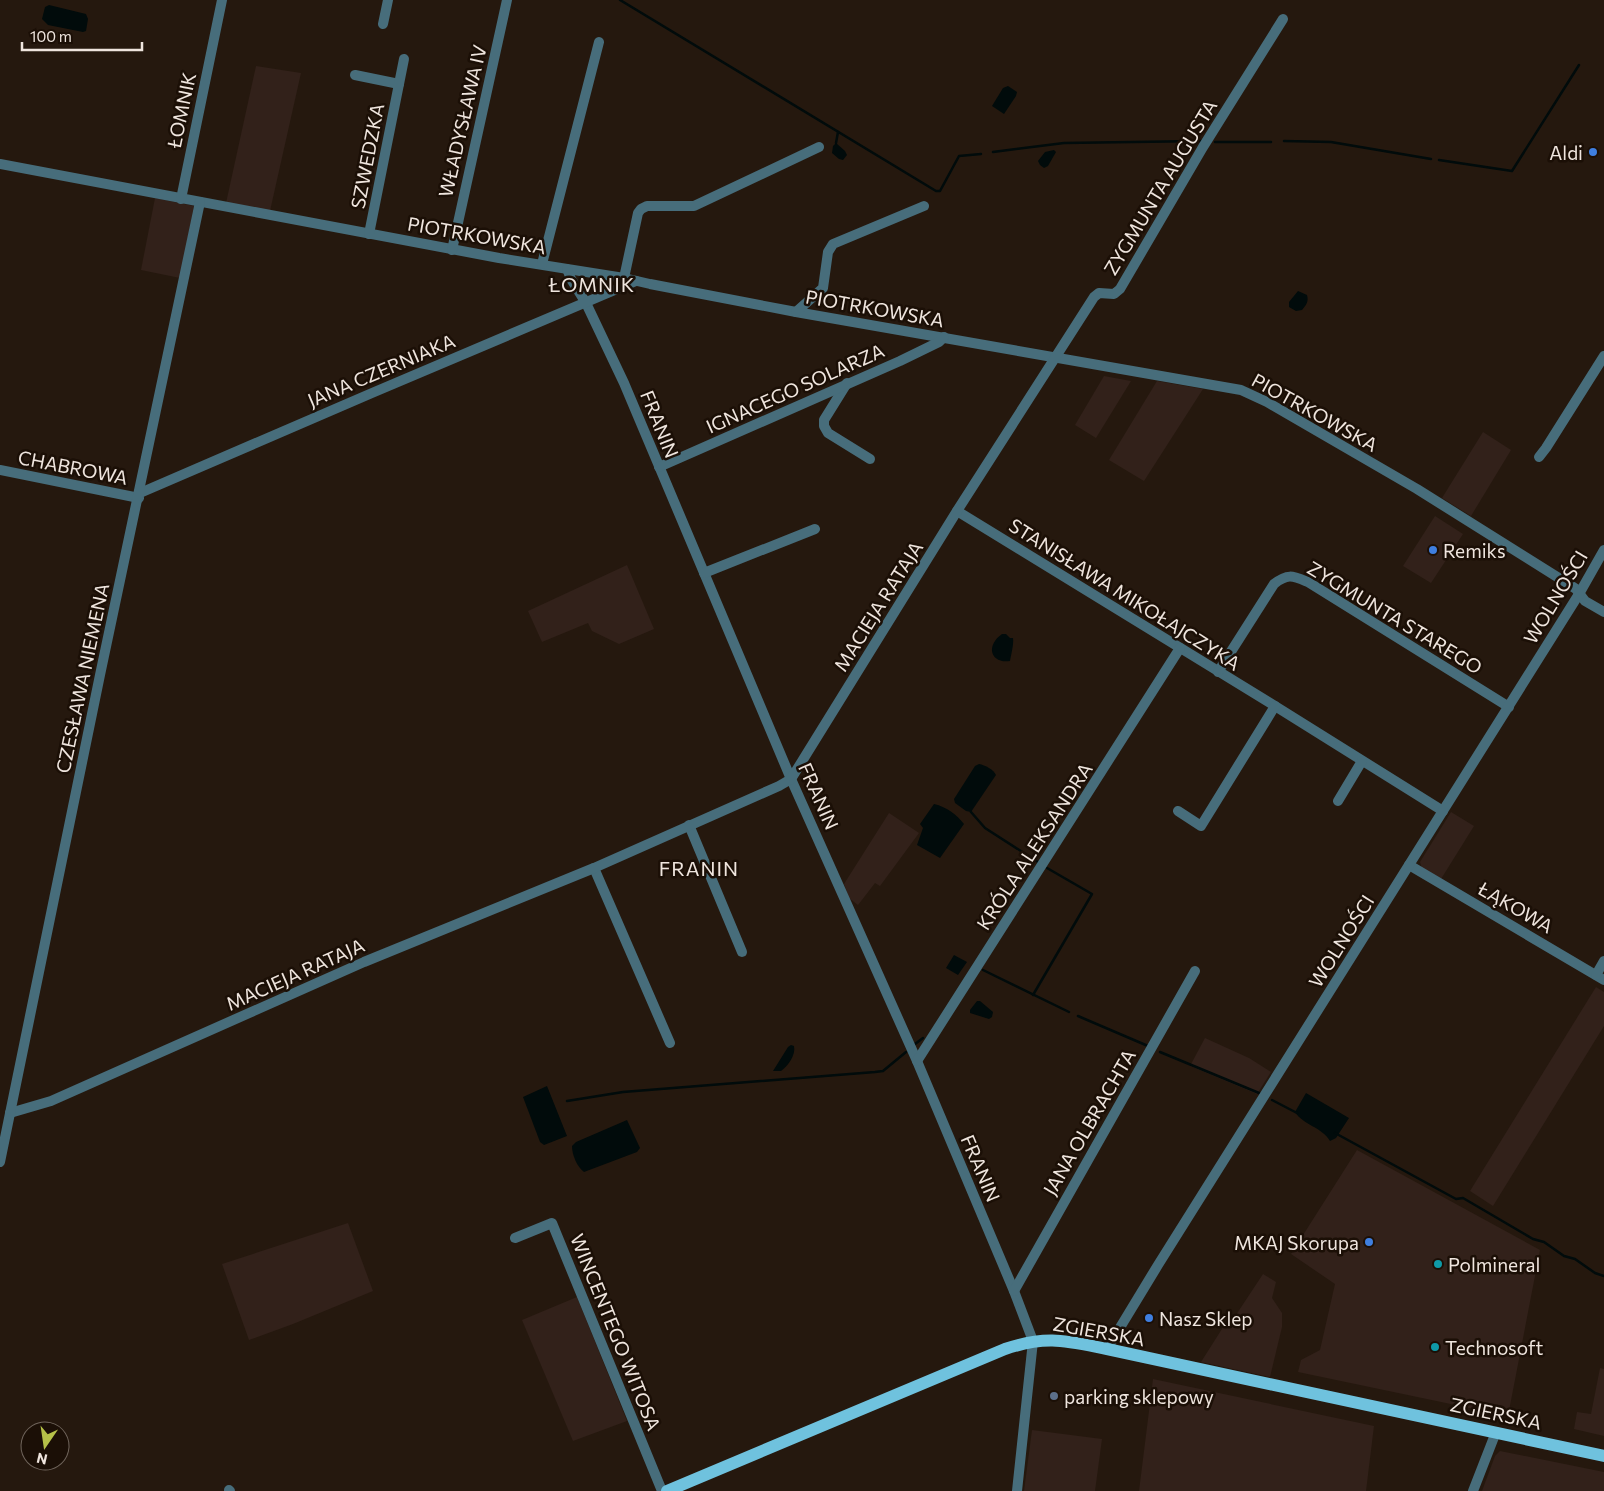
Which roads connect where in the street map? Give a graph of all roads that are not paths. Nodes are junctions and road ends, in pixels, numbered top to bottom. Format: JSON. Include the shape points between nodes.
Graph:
{"nodes":[{"id":1,"x":222,"y":0,"type":"edge"},
{"id":2,"x":388,"y":0,"type":"edge"},
{"id":3,"x":508,"y":0,"type":"edge"},
{"id":4,"x":1283,"y":19,"type":"dead end"},
{"id":5,"x":383,"y":24,"type":"dead end"},
{"id":6,"x":599,"y":42,"type":"dead end"},
{"id":7,"x":404,"y":59,"type":"dead end"},
{"id":8,"x":355,"y":75,"type":"dead end"},
{"id":9,"x":399,"y":84,"type":"junction"},
{"id":10,"x":819,"y":147,"type":"dead end"},
{"id":11,"x":0,"y":164,"type":"edge"},
{"id":12,"x":181,"y":198,"type":"junction"},
{"id":13,"x":200,"y":202,"type":"junction"},
{"id":14,"x":924,"y":206,"type":"dead end"},
{"id":15,"x":369,"y":234,"type":"junction"},
{"id":16,"x":452,"y":250,"type":"junction"},
{"id":17,"x":542,"y":264,"type":"junction"},
{"id":18,"x":567,"y":269,"type":"junction"},
{"id":19,"x":624,"y":278,"type":"junction"},
{"id":20,"x":636,"y":281,"type":"junction"},
{"id":21,"x":586,"y":303,"type":"junction"},
{"id":22,"x":796,"y":312,"type":"junction"},
{"id":23,"x":944,"y":337,"type":"junction"},
{"id":24,"x":1604,"y":356,"type":"edge"},
{"id":25,"x":1055,"y":357,"type":"junction"},
{"id":26,"x":847,"y":383,"type":"junction"},
{"id":27,"x":1539,"y":457,"type":"dead end"},
{"id":28,"x":870,"y":459,"type":"dead end"},
{"id":29,"x":659,"y":467,"type":"junction"},
{"id":30,"x":0,"y":470,"type":"edge"},
{"id":31,"x":139,"y":496,"type":"junction"},
{"id":32,"x":957,"y":512,"type":"junction"},
{"id":33,"x":815,"y":529,"type":"dead end"},
{"id":34,"x":1604,"y":550,"type":"edge"},
{"id":35,"x":704,"y":573,"type":"junction"},
{"id":36,"x":1579,"y":594,"type":"junction"},
{"id":37,"x":1604,"y":612,"type":"edge"},
{"id":38,"x":1180,"y":648,"type":"junction"},
{"id":39,"x":1218,"y":672,"type":"junction"},
{"id":40,"x":1275,"y":706,"type":"junction"},
{"id":41,"x":1509,"y":707,"type":"junction"},
{"id":42,"x":1362,"y":761,"type":"junction"},
{"id":43,"x":792,"y":779,"type":"junction"},
{"id":44,"x":1338,"y":801,"type":"dead end"},
{"id":45,"x":1443,"y":811,"type":"junction"},
{"id":46,"x":1178,"y":812,"type":"dead end"},
{"id":47,"x":689,"y":825,"type":"junction"},
{"id":48,"x":1409,"y":865,"type":"junction"},
{"id":49,"x":594,"y":868,"type":"junction"},
{"id":50,"x":742,"y":952,"type":"dead end"},
{"id":51,"x":1604,"y":961,"type":"edge"},
{"id":52,"x":1195,"y":971,"type":"dead end"},
{"id":53,"x":1600,"y":977,"type":"edge"},
{"id":54,"x":670,"y":1043,"type":"dead end"},
{"id":55,"x":917,"y":1061,"type":"junction"},
{"id":56,"x":10,"y":1113,"type":"junction"},
{"id":57,"x":0,"y":1162,"type":"edge"},
{"id":58,"x":515,"y":1238,"type":"dead end"},
{"id":59,"x":1014,"y":1291,"type":"junction"},
{"id":60,"x":1033,"y":1341,"type":"junction"},
{"id":61,"x":1107,"y":1349,"type":"junction"},
{"id":62,"x":1496,"y":1432,"type":"junction"},
{"id":63,"x":1604,"y":1456,"type":"edge"},
{"id":64,"x":662,"y":1491,"type":"edge"},
{"id":65,"x":667,"y":1491,"type":"edge"},
{"id":66,"x":1017,"y":1491,"type":"edge"},
{"id":67,"x":1473,"y":1491,"type":"edge"}],
"edges":[{"from":1,"to":12,"type":"street","name":"ŁOMNIK"},
{"from":2,"to":5,"type":"street"},
{"from":3,"to":16,"type":"street","name":"WŁADYSŁAWA IV"},
{"from":4,"to":25,"type":"street","name":"ZYGMUNTA AUGUSTA","via":[[1120,289],[1114,294],[1094,297]]},
{"from":6,"to":17,"type":"street"},
{"from":7,"to":9,"type":"street","name":"SZWEDZKA"},
{"from":8,"to":9,"type":"street","name":"SZWEDZKA"},
{"from":9,"to":15,"type":"street","name":"SZWEDZKA"},
{"from":10,"to":19,"type":"street","via":[[694,206],[647,206],[641,209]]},
{"from":11,"to":12,"type":"street","name":"PIOTRKOWSKA"},
{"from":12,"to":13,"type":"street","name":"PIOTRKOWSKA"},
{"from":13,"to":15,"type":"street","name":"PIOTRKOWSKA"},
{"from":13,"to":31,"type":"street","name":"CZESŁAWA NIEMENA"},
{"from":14,"to":22,"type":"street","via":[[833,244],[828,252],[823,288]]},
{"from":15,"to":16,"type":"street","name":"PIOTRKOWSKA"},
{"from":16,"to":17,"type":"street","name":"PIOTRKOWSKA"},
{"from":17,"to":18,"type":"street","name":"PIOTRKOWSKA"},
{"from":18,"to":19,"type":"street","name":"PIOTRKOWSKA"},
{"from":18,"to":21,"type":"street","name":"FRANIN"},
{"from":19,"to":20,"type":"street","name":"PIOTRKOWSKA"},
{"from":20,"to":21,"type":"street","name":"JANA CZERNIAKA"},
{"from":20,"to":22,"type":"street","name":"PIOTRKOWSKA"},
{"from":21,"to":29,"type":"street","name":"FRANIN"},
{"from":21,"to":31,"type":"street","name":"JANA CZERNIAKA"},
{"from":22,"to":23,"type":"street","name":"PIOTRKOWSKA"},
{"from":23,"to":25,"type":"street","name":"PIOTRKOWSKA"},
{"from":23,"to":26,"type":"street","name":"IGNACEGO SOLARZA","via":[[900,361]]},
{"from":24,"to":27,"type":"street"},
{"from":25,"to":32,"type":"street","name":"MACIEJA RATAJA"},
{"from":25,"to":36,"type":"street","name":"PIOTRKOWSKA","via":[[1249,392],[1432,498],[1570,585]]},
{"from":26,"to":28,"type":"street","via":[[824,420],[824,426],[828,433]]},
{"from":26,"to":29,"type":"street","name":"IGNACEGO SOLARZA"},
{"from":29,"to":35,"type":"street","name":"FRANIN"},
{"from":30,"to":31,"type":"street","name":"CHABROWA"},
{"from":31,"to":56,"type":"street","name":"CZESŁAWA NIEMENA"},
{"from":32,"to":38,"type":"street","name":"STANISŁAWA MIKOŁAJCZYKA"},
{"from":32,"to":43,"type":"street","name":"MACIEJA RATAJA"},
{"from":33,"to":35,"type":"street"},
{"from":34,"to":36,"type":"street","name":"WOLNOŚCI"},
{"from":35,"to":43,"type":"street","name":"FRANIN"},
{"from":36,"to":37,"type":"street","name":"PIOTRKOWSKA"},
{"from":36,"to":41,"type":"street","name":"WOLNOŚCI"},
{"from":38,"to":39,"type":"street","name":"STANISŁAWA MIKOŁAJCZYKA"},
{"from":38,"to":55,"type":"street","name":"KRÓLA ALEKSANDRA"},
{"from":39,"to":40,"type":"street","name":"STANISŁAWA MIKOŁAJCZYKA"},
{"from":39,"to":41,"type":"street","name":"ZYGMUNTA STAREGO","via":[[1274,584],[1283,577],[1294,576]]},
{"from":40,"to":42,"type":"street","name":"STANISŁAWA MIKOŁAJCZYKA"},
{"from":40,"to":46,"type":"street","via":[[1201,826]]},
{"from":41,"to":45,"type":"street","name":"WOLNOŚCI"},
{"from":42,"to":44,"type":"street"},
{"from":42,"to":45,"type":"street","name":"STANISŁAWA MIKOŁAJCZYKA"},
{"from":43,"to":47,"type":"street","name":"MACIEJA RATAJA"},
{"from":43,"to":55,"type":"street","name":"FRANIN"},
{"from":45,"to":48,"type":"street","name":"WOLNOŚCI"},
{"from":47,"to":49,"type":"street","name":"MACIEJA RATAJA"},
{"from":47,"to":50,"type":"street"},
{"from":48,"to":53,"type":"street","name":"ŁĄKOWA"},
{"from":48,"to":61,"type":"street","name":"WOLNOŚCI"},
{"from":49,"to":54,"type":"street"},
{"from":49,"to":56,"type":"street","name":"MACIEJA RATAJA","via":[[364,962],[51,1101]]},
{"from":51,"to":53,"type":"street"},
{"from":52,"to":59,"type":"street","name":"JANA OLBRACHTA"},
{"from":55,"to":59,"type":"street","name":"FRANIN"},
{"from":56,"to":57,"type":"street","name":"CZESŁAWA NIEMENA"},
{"from":58,"to":64,"type":"street","name":"WINCENTEGO WITOSA","via":[[552,1223]]},
{"from":59,"to":60,"type":"street","name":"FRANIN"},
{"from":60,"to":61,"type":"main road","name":"ZGIERSKA","via":[[1064,1341]]},
{"from":60,"to":65,"type":"main road","name":"ZGIERSKA","via":[[1005,1349]]},
{"from":60,"to":66,"type":"street"},
{"from":61,"to":62,"type":"main road","name":"ZGIERSKA"},
{"from":62,"to":63,"type":"main road","name":"ZGIERSKA"},
{"from":62,"to":67,"type":"street"}]}
